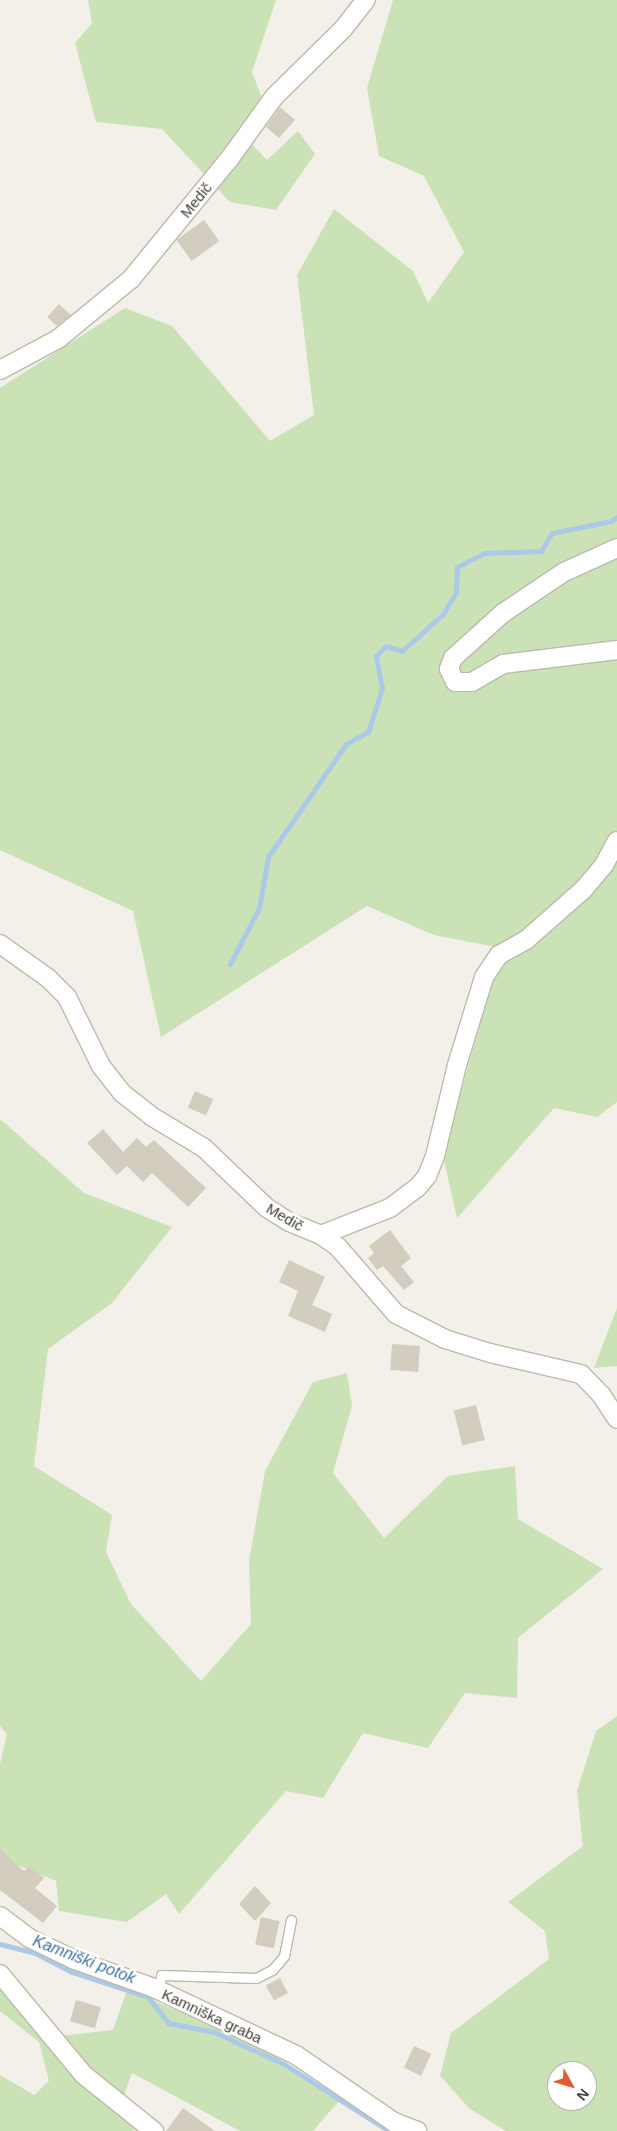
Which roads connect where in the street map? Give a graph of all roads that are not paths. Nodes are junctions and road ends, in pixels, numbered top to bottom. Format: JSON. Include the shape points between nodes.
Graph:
{"nodes":[{"id":1,"x":366,"y":0,"type":"edge"},
{"id":2,"x":0,"y":370,"type":"edge"},
{"id":3,"x":617,"y":548,"type":"edge"},
{"id":4,"x":617,"y":650,"type":"edge"},
{"id":5,"x":617,"y":841,"type":"edge"},
{"id":6,"x":0,"y":944,"type":"edge"},
{"id":7,"x":321,"y":1234,"type":"junction"},
{"id":8,"x":617,"y":1419,"type":"edge"},
{"id":9,"x":0,"y":1916,"type":"edge"},
{"id":10,"x":291,"y":1920,"type":"dead end"},
{"id":11,"x":0,"y":1974,"type":"edge"},
{"id":12,"x":159,"y":1990,"type":"junction"},
{"id":13,"x":154,"y":2131,"type":"edge"},
{"id":14,"x":416,"y":2131,"type":"edge"}],
"edges":[{"from":1,"to":2,"type":"street","name":"Medič","via":[[343,29],[274,97],[230,158],[131,279],[58,339]]},
{"from":3,"to":4,"type":"street","via":[[564,572],[504,613],[453,658],[449,669],[455,682],[472,682],[503,664]]},
{"from":5,"to":7,"type":"street","via":[[604,865],[583,890],[526,940],[498,955],[484,977],[456,1065],[435,1156],[427,1176],[390,1208]]},
{"from":6,"to":7,"type":"street","name":"Medič","via":[[48,978],[67,997],[102,1066],[122,1093],[151,1116],[204,1148],[267,1208],[289,1222]]},
{"from":7,"to":8,"type":"street","name":"Medič","via":[[354,1262],[396,1314],[445,1339],[580,1374],[602,1396]]},
{"from":9,"to":12,"type":"street","name":"Kamniška graba","via":[[28,1938],[75,1960]]},
{"from":10,"to":12,"type":"lane","via":[[284,1956],[264,1974],[256,1978],[231,1980],[161,1975]]},
{"from":11,"to":13,"type":"street","via":[[84,2075]]},
{"from":12,"to":14,"type":"street","name":"Kamniška graba","via":[[296,2055],[394,2122]]}]}
